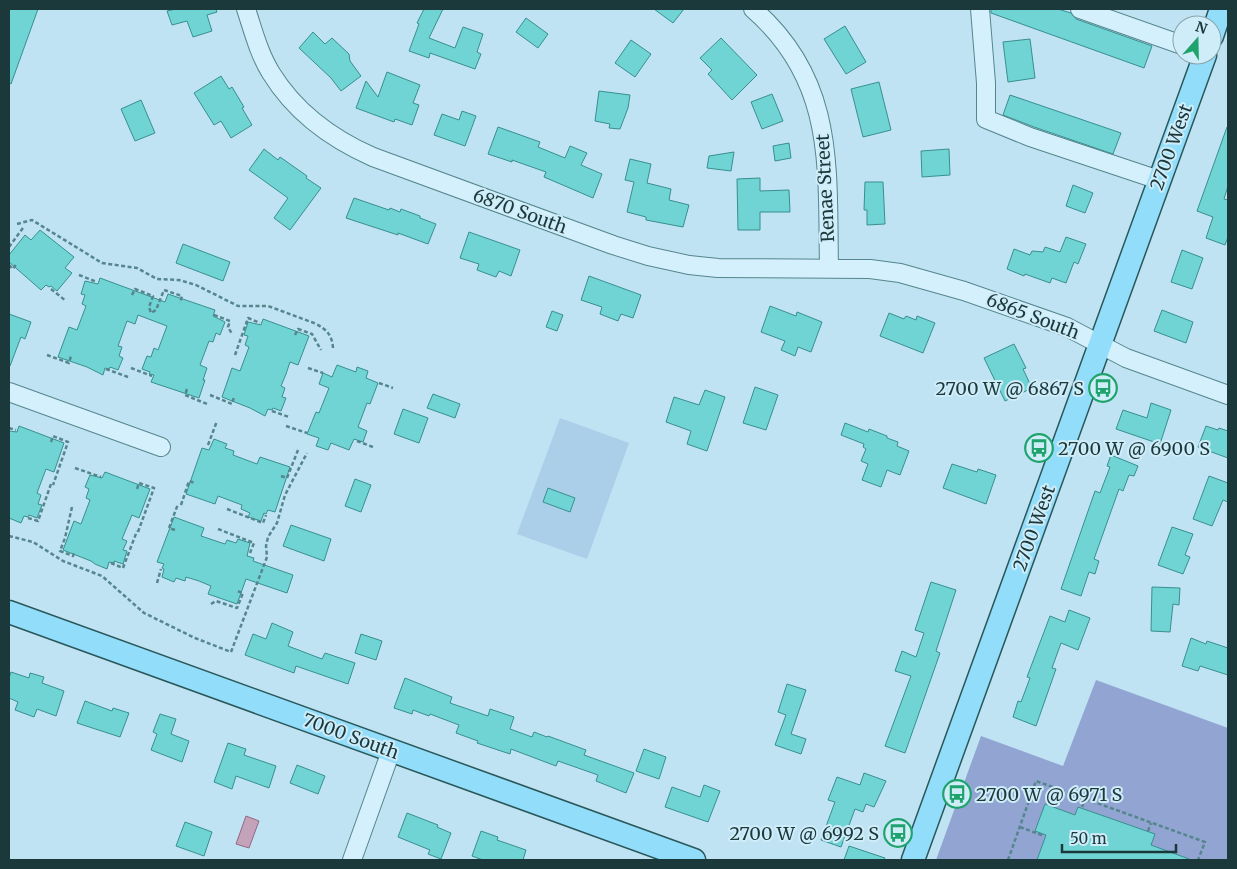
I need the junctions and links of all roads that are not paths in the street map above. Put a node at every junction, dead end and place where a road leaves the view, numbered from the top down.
1 (246, 9) edge
2 (753, 9) edge
3 (980, 9) edge
4 (1080, 9) edge
5 (1172, 41) edge
6 (1201, 65) edge
7 (1159, 180) junction
8 (829, 268) junction
9 (1101, 344) junction
10 (9, 392) edge
11 (1228, 394) edge
12 (161, 447) dead end
13 (9, 612) edge
14 (391, 751) junction
15 (352, 860) edge
16 (694, 860) edge
17 (914, 860) edge

1 - 8 street, 6870 South
2 - 8 street, Renae Street
3 - 7 street
4 - 5 street
6 - 7 main road, 2700 West
7 - 9 main road, 2700 West
8 - 9 street, 6865 South
9 - 11 street, 6865 South
9 - 17 main road, 2700 West
10 - 12 street
13 - 14 main road, 7000 South
14 - 15 street
14 - 16 main road, 7000 South

